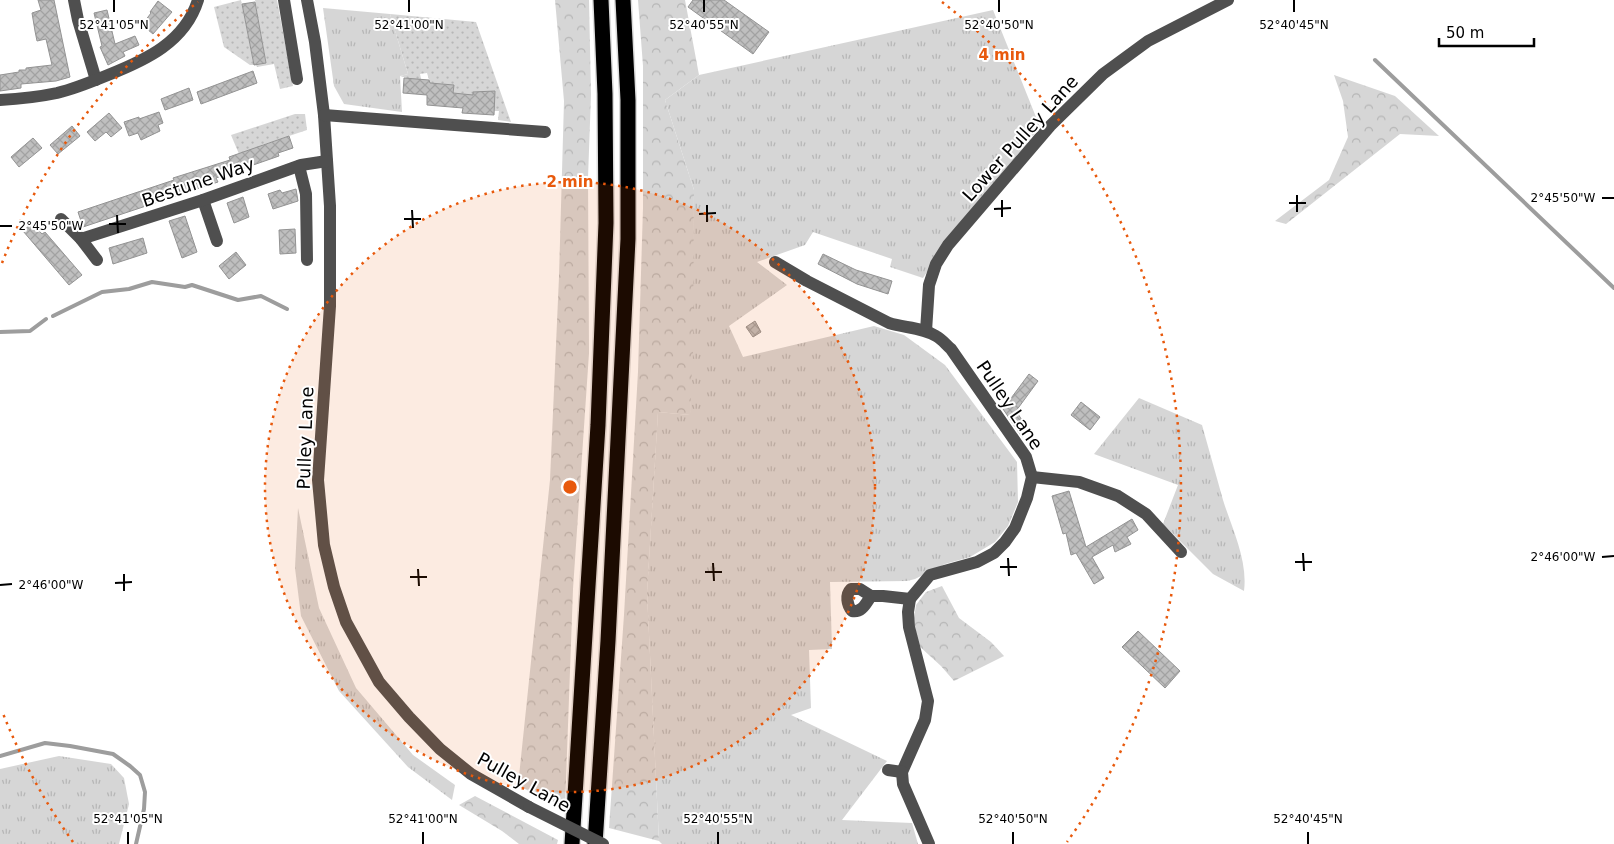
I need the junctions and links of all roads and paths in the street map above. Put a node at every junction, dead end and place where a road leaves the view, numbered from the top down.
1 (74, 0) edge
2 (198, 0) edge
3 (284, 0) edge
4 (307, 0) edge
5 (601, 0) edge
6 (623, 0) edge
7 (1228, 0) edge
8 (297, 79) dead end
9 (96, 80) junction
10 (0, 100) edge
11 (324, 115) junction
12 (545, 132) dead end
13 (327, 161) junction
14 (298, 166) junction
15 (203, 200) junction
16 (61, 219) dead end
17 (81, 239) junction
18 (217, 242) dead end
19 (97, 260) dead end
20 (307, 260) dead end
21 (775, 262) dead end
22 (926, 330) junction
23 (1032, 478) junction
24 (1181, 552) dead end
25 (871, 596) dead end
26 (910, 599) junction
27 (888, 770) dead end
28 (902, 772) junction
29 (572, 844) edge
30 (595, 844) edge
31 (603, 844) edge
32 (929, 844) edge

1 - 9 street
2 - 9 street
3 - 8 street
4 - 11 street, Pulley Lane
5 - 29 highway
6 - 30 highway
7 - 22 street, Lower Pulley Lane
9 - 10 street
11 - 12 street
11 - 13 street, Pulley Lane
13 - 14 street, Bestune Way
13 - 31 street, Pulley Lane, bridge
14 - 15 street, Bestune Way
14 - 20 street
15 - 17 street, Bestune Way
15 - 18 street
16 - 17 street
17 - 19 street
21 - 22 street, Pulley Lane
22 - 23 street, Pulley Lane
23 - 24 street
23 - 26 street, Pulley Lane
25 - 26 street
26 - 28 street
27 - 28 street
28 - 32 street

